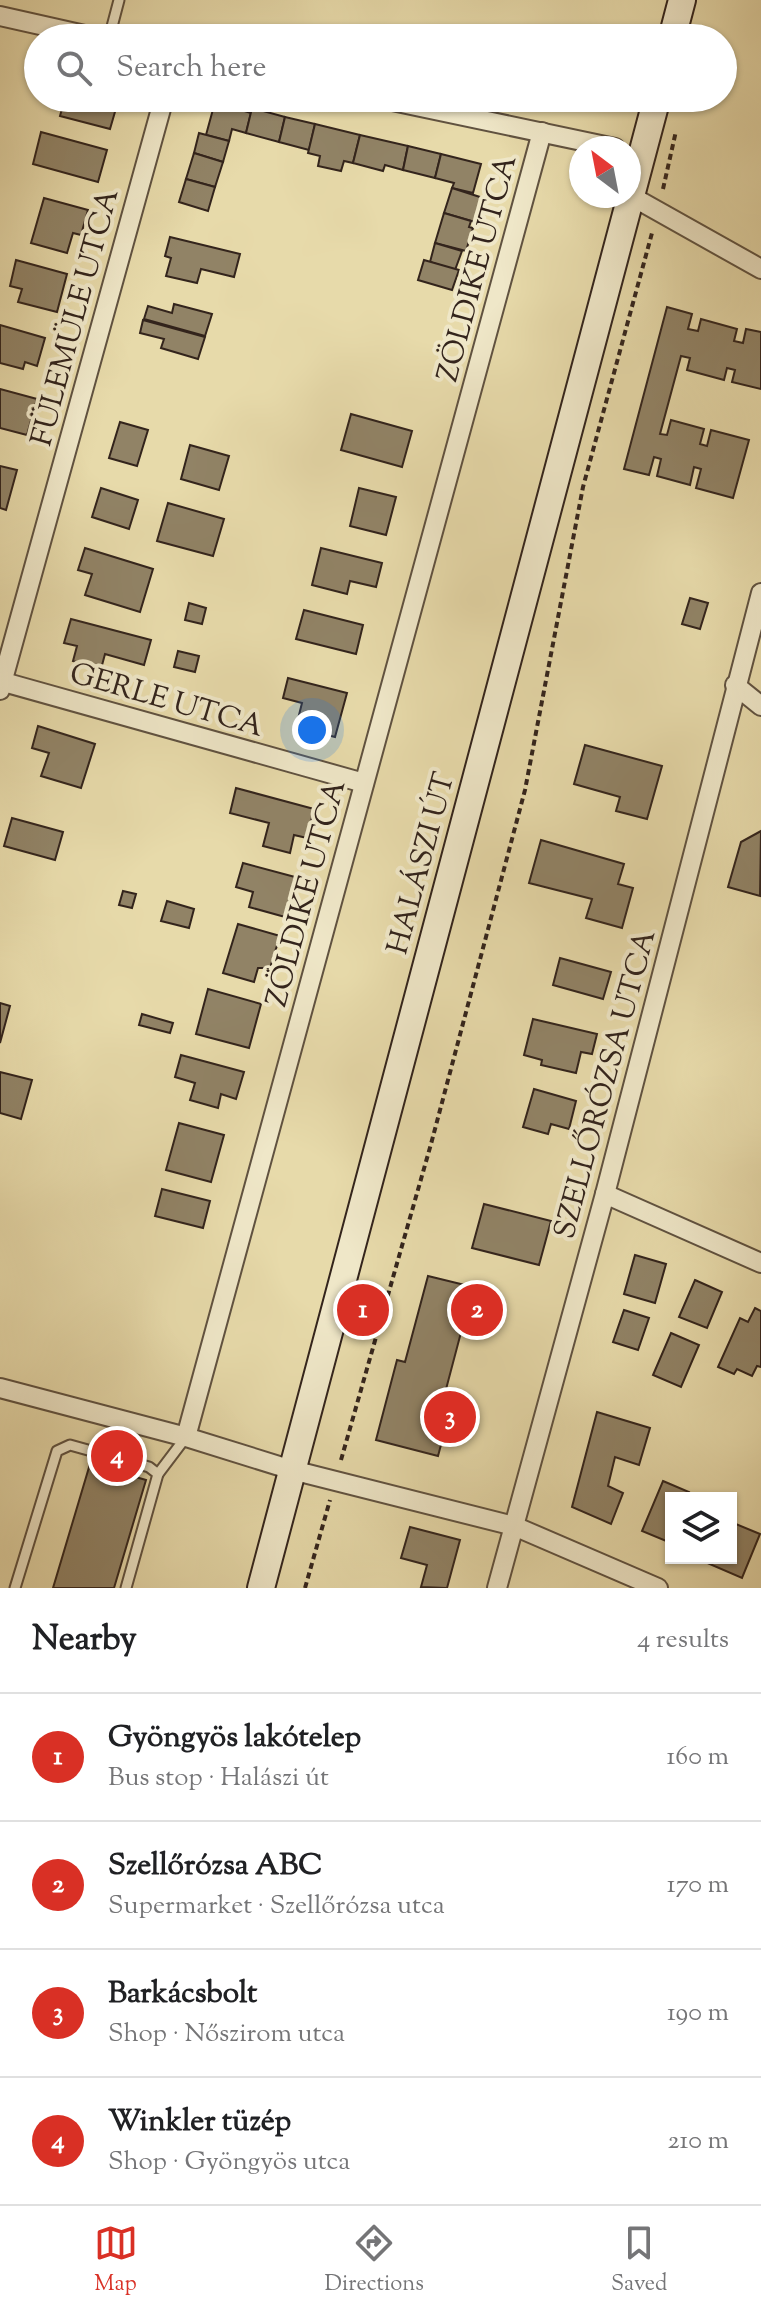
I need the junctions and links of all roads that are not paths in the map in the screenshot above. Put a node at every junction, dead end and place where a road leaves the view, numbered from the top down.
1 (119, 0) edge
2 (682, 0) edge
3 (0, 16) edge
4 (36, 24) edge
5 (113, 24) edge
6 (676, 24) edge
7 (160, 112) edge
8 (446, 112) edge
9 (651, 112) edge
10 (542, 132) junction
11 (641, 137) edge
12 (569, 138) edge
13 (641, 202) edge
14 (628, 208) edge
15 (761, 269) edge
16 (761, 593) edge
17 (1, 684) edge
18 (735, 685) junction
19 (761, 706) edge
20 (364, 783) junction
21 (605, 1194) junction
22 (761, 1263) edge
23 (0, 1388) edge
24 (186, 1437) junction
25 (292, 1470) junction
26 (158, 1474) junction
27 (514, 1526) junction
28 (15, 1588) edge
29 (126, 1588) edge
30 (261, 1588) edge
31 (497, 1588) edge
32 (658, 1588) edge

1 - 5 lane
2 - 6 main road
3 - 4 street
7 - 17 street, FÜLEMÜLE UTCA
8 - 10 street
9 - 11 main road, HALÁSZI ÚT
10 - 12 street
10 - 20 street, ZÖLDIKE UTCA
13 - 15 street
14 - 25 main road, HALÁSZI ÚT
16 - 18 street, SZELLŐRÓZSA UTCA
17 - 20 street, GERLE UTCA
18 - 19 street
18 - 21 street, SZELLŐRÓZSA UTCA
20 - 24 street, ZÖLDIKE UTCA
21 - 22 street
21 - 27 street, SZELLŐRÓZSA UTCA
23 - 24 street
24 - 25 street
24 - 26 lane
25 - 27 street
25 - 30 main road, HALÁSZI ÚT
26 - 28 lane
26 - 29 lane
27 - 31 street, SZELLŐRÓZSA UTCA
27 - 32 street

